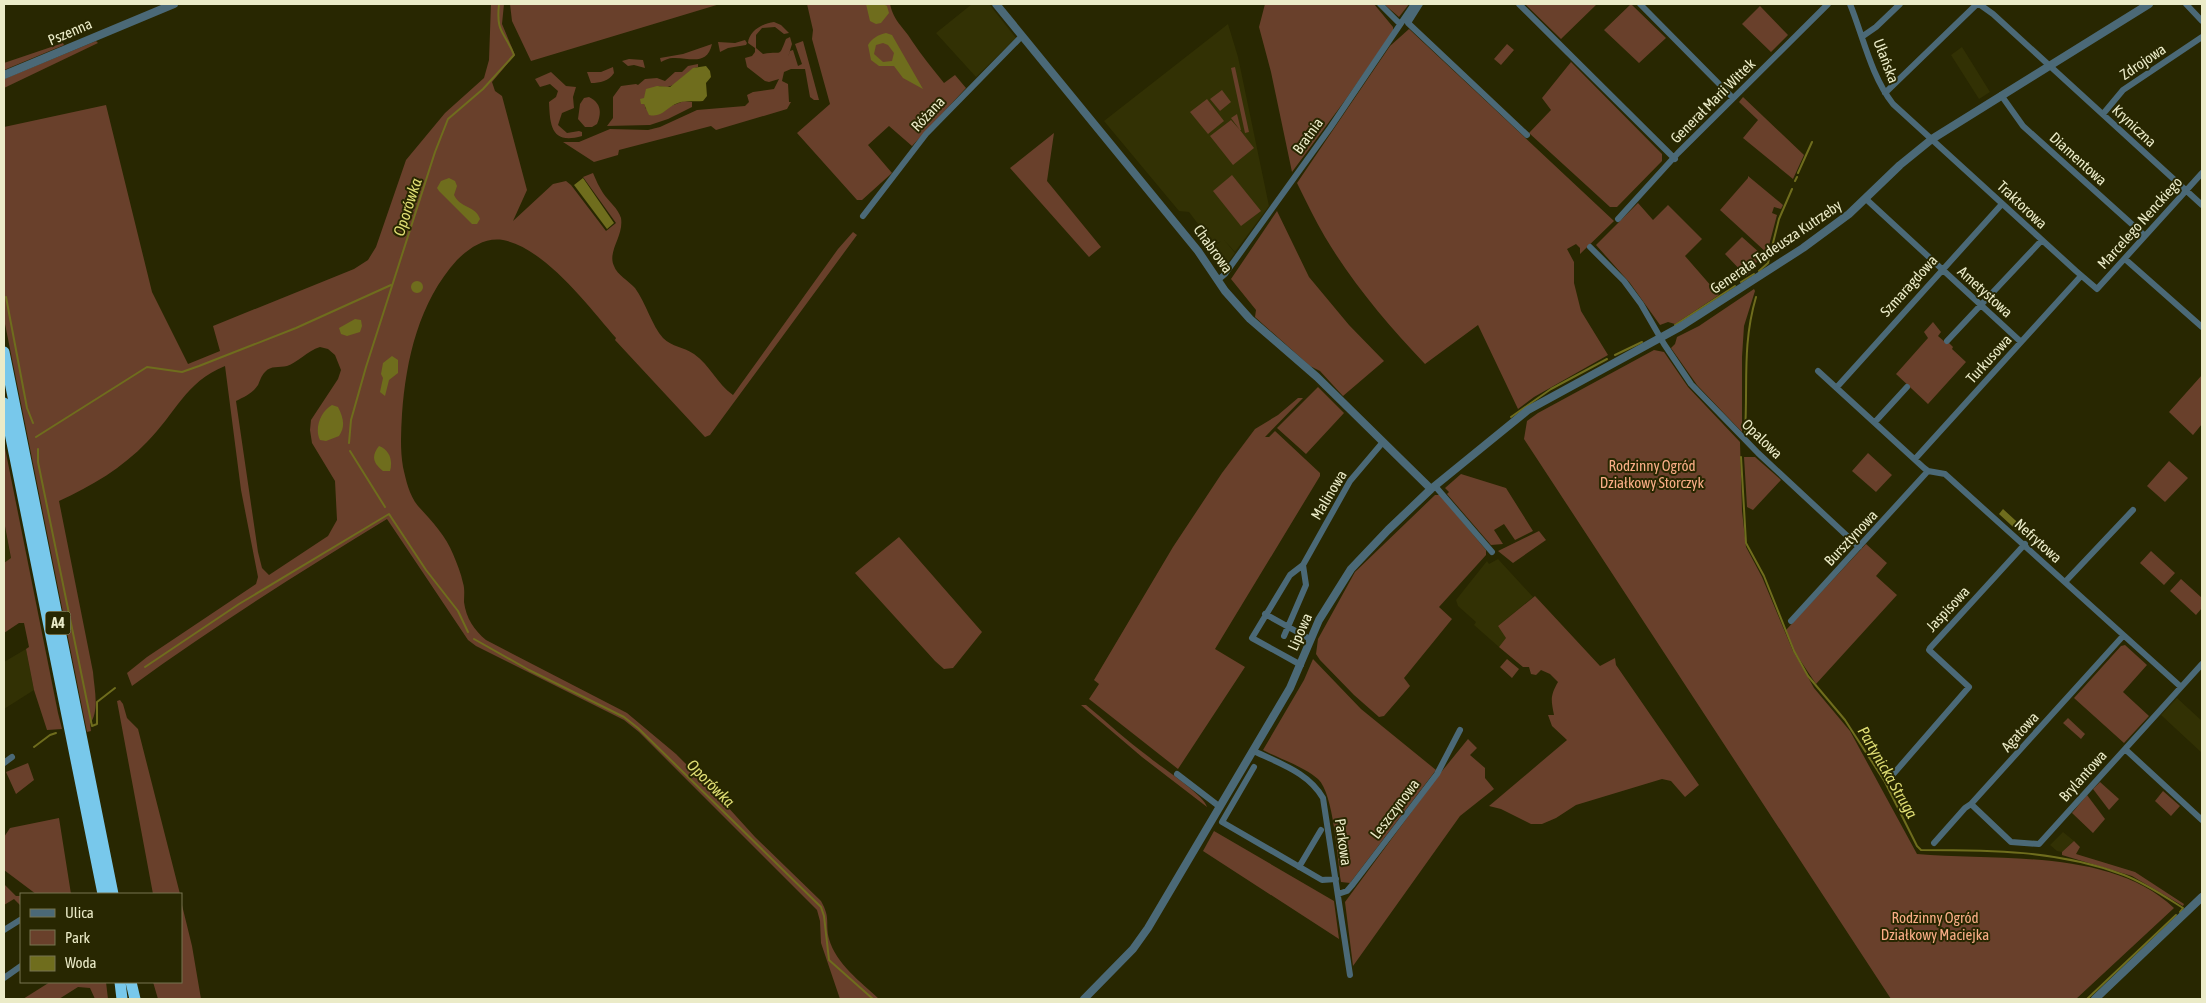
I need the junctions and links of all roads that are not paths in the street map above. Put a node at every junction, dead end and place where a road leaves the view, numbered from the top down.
1 (174, 4) edge
2 (996, 4) edge
3 (1380, 4) edge
4 (1414, 4) edge
5 (1420, 4) edge
6 (1519, 4) edge
7 (1640, 4) edge
8 (1828, 4) edge
9 (1850, 4) edge
10 (1900, 4) edge
11 (1978, 4) edge
12 (2149, 4) edge
13 (2186, 4) edge
14 (2202, 21) edge
15 (1400, 24) junction
16 (1022, 36) junction
17 (1863, 36) junction
18 (2202, 37) edge
19 (2049, 66) junction
20 (4, 75) edge
21 (1885, 93) junction
22 (2002, 95) junction
23 (1733, 98) junction
24 (2103, 114) junction
25 (1527, 135) dead end
26 (1932, 139) junction
27 (1675, 159) junction
28 (2202, 173) edge
29 (2186, 190) junction
30 (1866, 199) junction
31 (2002, 204) junction
32 (2202, 205) edge
33 (863, 216) dead end
34 (1618, 219) dead end
35 (2145, 236) junction
36 (2042, 240) junction
37 (1590, 247) dead end
38 (2125, 259) junction
39 (1942, 270) junction
40 (2081, 276) junction
41 (1218, 280) junction
42 (2097, 289) joint
43 (1981, 306) junction
44 (2202, 326) edge
45 (1660, 338) junction
46 (1947, 340) dead end
47 (2021, 342) junction
48 (4, 352) edge
49 (1818, 371) dead end
50 (1837, 387) junction
51 (1907, 387) dead end
52 (4, 403) edge
53 (1875, 422) junction
54 (1383, 442) junction
55 (1915, 459) junction
56 (1928, 471) junction
57 (1434, 486) junction
58 (2133, 510) dead end
59 (2025, 544) junction
60 (1860, 547) junction
61 (1492, 552) dead end
62 (1303, 565) junction
63 (2065, 582) junction
64 (1265, 614) junction
65 (1791, 621) dead end
66 (1288, 627) junction
67 (1284, 636) dead end
68 (2124, 636) junction
69 (1310, 639) junction
70 (2202, 664) edge
71 (1301, 665) junction
72 (2181, 687) junction
73 (1460, 730) dead end
74 (2125, 749) junction
75 (1254, 751) junction
76 (12, 757) dead end
77 (4, 763) edge
78 (1254, 768) dead end
79 (1177, 774) dead end
80 (1889, 779) dead end
81 (1971, 804) junction
82 (1219, 810) junction
83 (2202, 820) edge
84 (1321, 830) dead end
85 (1934, 843) dead end
86 (1300, 867) junction
87 (1336, 879) junction
88 (103, 893) edge
89 (113, 893) edge
90 (1338, 894) junction
91 (2202, 897) edge
92 (20, 920) dead end
93 (4, 930) edge
94 (20, 967) edge
95 (1350, 975) dead end
96 (4, 978) edge
97 (120, 983) edge
98 (131, 983) edge
99 (122, 999) edge
100 (135, 999) edge
101 (1084, 999) edge
102 (2095, 999) edge

1 - 20 street, Pszenna
2 - 16 street, Chabrowa
3 - 15 street
4 - 15 street, Bratnia
5 - 25 street
6 - 27 street
7 - 23 street
8 - 23 street, Generał Marii Wittek
9 - 17 street, Ułańska
10 - 17 street
11 - 19 street, Kryniczna
11 - 21 street
12 - 19 street, Generała Tadeusza Kutrzeby
13 - 14 street
15 - 41 street, Bratnia
16 - 33 street, Różana
16 - 41 street, Chabrowa
17 - 21 street, Ułańska
18 - 24 street, Zdrojowa
19 - 22 street, Generała Tadeusza Kutrzeby
19 - 24 street, Kryniczna
21 - 26 street, Ułańska
22 - 26 street, Generała Tadeusza Kutrzeby
22 - 35 street, Diamentowa
23 - 27 street, Generał Marii Wittek
24 - 29 street, Kryniczna
26 - 30 street, Generała Tadeusza Kutrzeby
26 - 31 street, Traktorowa
27 - 34 street, Generał Marii Wittek
28 - 29 street, Marcelego Nenckiego
29 - 32 street, Kryniczna
29 - 35 street, Marcelego Nenckiego
30 - 39 street, Ametystowa
30 - 45 street, Generała Tadeusza Kutrzeby
31 - 36 street, Traktorowa
31 - 39 street, Szmaragdowa
35 - 38 street, Marcelego Nenckiego
36 - 40 street, Traktorowa
36 - 43 street
37 - 45 street, Opalowa
38 - 42 street, Marcelego Nenckiego
38 - 44 street
39 - 43 street, Ametystowa
39 - 50 street, Szmaragdowa
40 - 42 street, Traktorowa
40 - 47 street, Turkusowa
41 - 54 street, Chabrowa
43 - 46 street
43 - 47 street, Ametystowa
45 - 57 street, Generała Tadeusza Kutrzeby
45 - 60 street, Opalowa
47 - 55 street, Turkusowa
48 - 89 highway, A4
49 - 50 street, Nefrytowa
50 - 53 street, Nefrytowa
51 - 53 street
52 - 88 highway, A4
53 - 55 street, Nefrytowa
54 - 57 street, Chabrowa
54 - 62 street, Malinowa
55 - 56 street, Nefrytowa
56 - 59 street, Nefrytowa
56 - 60 street, Bursztynowa
57 - 61 street
57 - 69 street, Lipowa
58 - 63 street
59 - 63 street, Nefrytowa
59 - 80 street, Jaspisowa
60 - 65 street, Bursztynowa
62 - 64 street, Malinowa
62 - 66 street
63 - 68 street, Nefrytowa
64 - 66 street
64 - 71 street, Malinowa
66 - 67 street
66 - 69 street
68 - 72 street, Nefrytowa
68 - 81 street, Agatowa
69 - 71 street, Lipowa
70 - 72 street, Brylantowa
71 - 75 street, Lipowa
72 - 74 street, Brylantowa
73 - 90 street, Leszczynowa
74 - 81 street, Brylantowa
74 - 83 street
75 - 82 street, Lipowa
75 - 87 street, Parkowa
76 - 77 street
78 - 86 street
79 - 82 street
81 - 85 street, Agatowa
82 - 101 street, Lipowa
84 - 86 street
86 - 87 street
87 - 90 street, Parkowa
90 - 95 street, Parkowa
91 - 102 street
92 - 93 street
94 - 96 street
97 - 99 highway
98 - 100 highway

